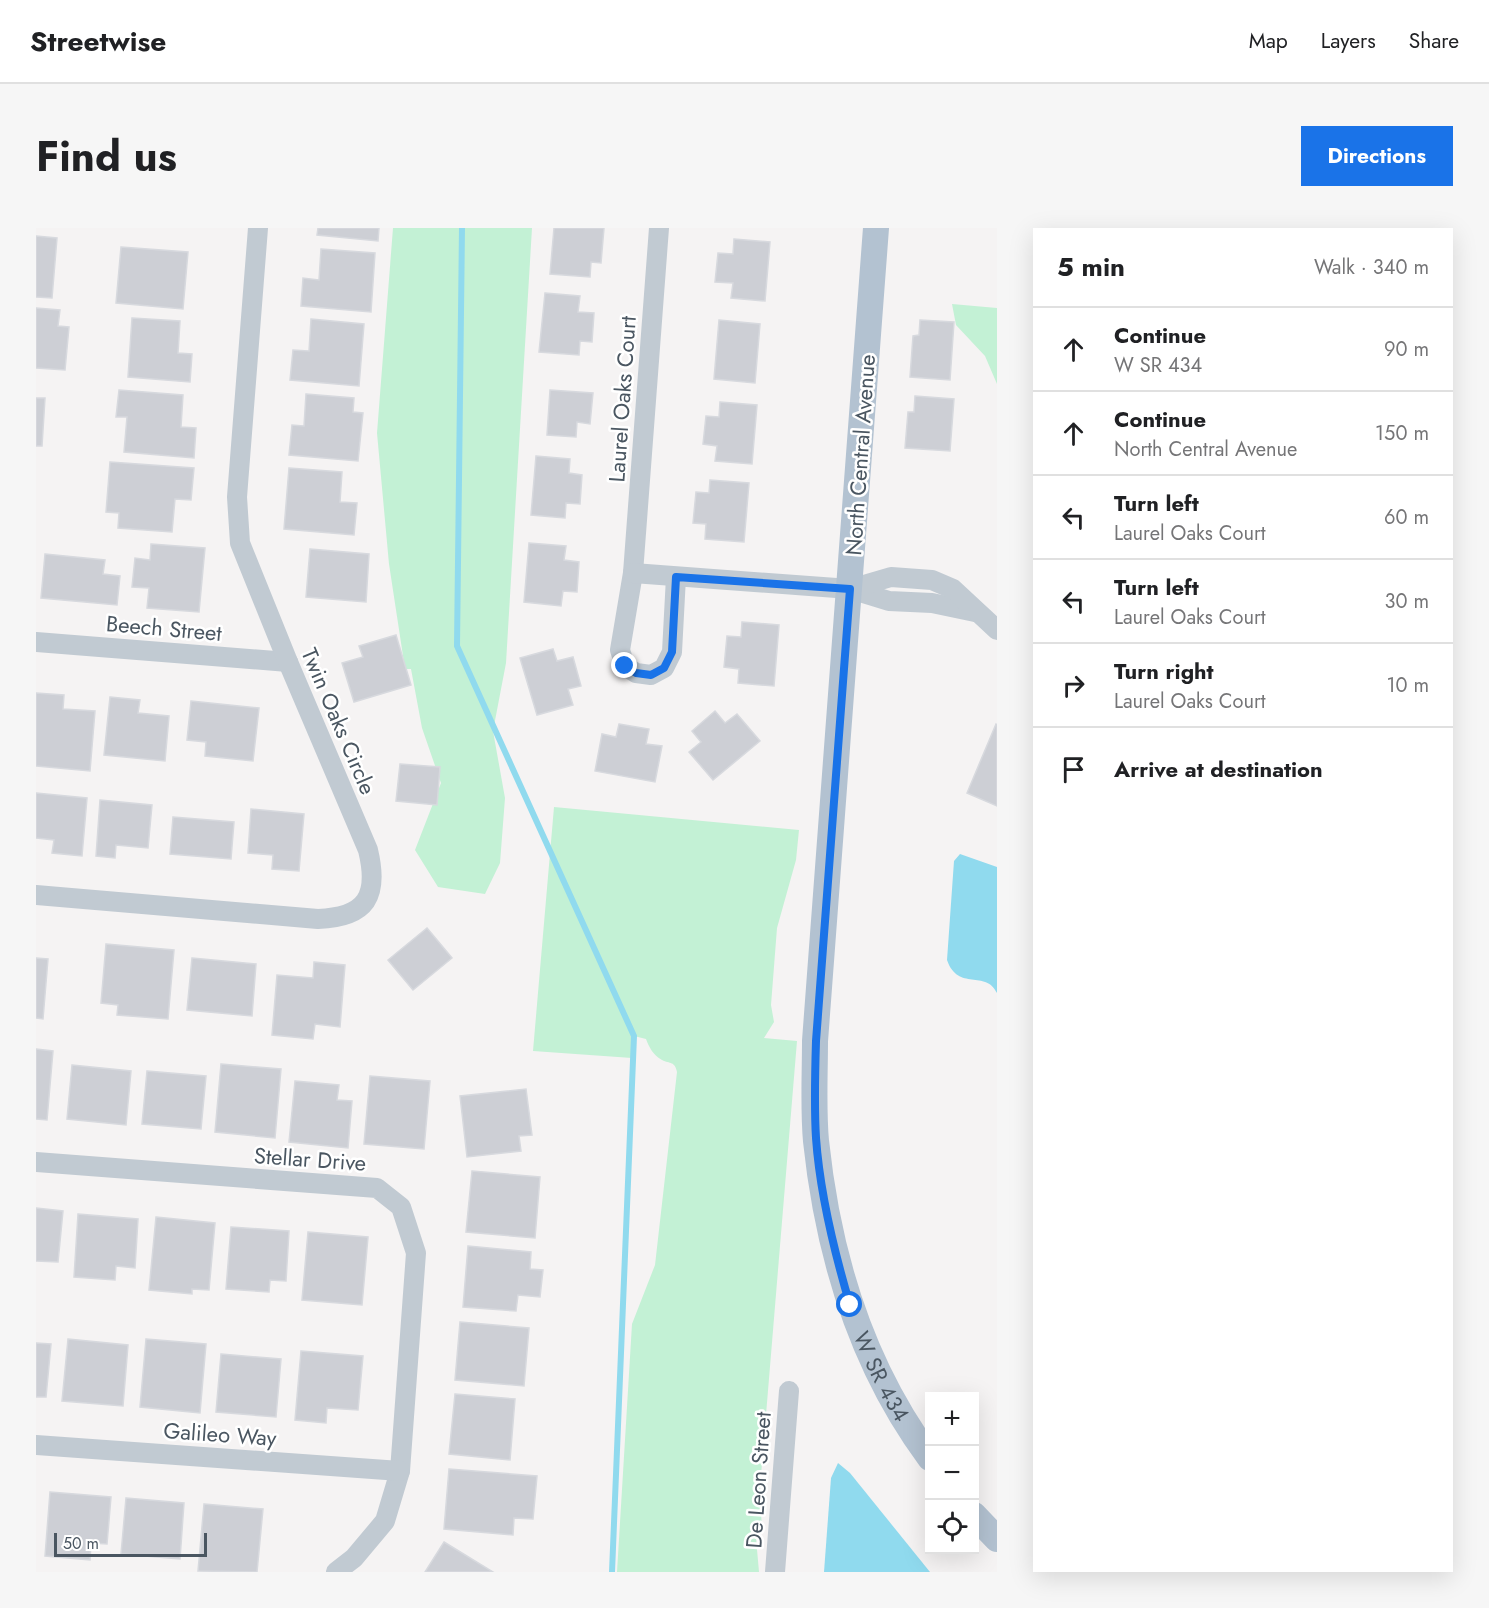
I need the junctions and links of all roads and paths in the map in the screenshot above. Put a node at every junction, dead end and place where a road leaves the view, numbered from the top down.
1 (258, 228) edge
2 (659, 228) edge
3 (876, 228) edge
4 (633, 573) junction
5 (676, 577) junction
6 (850, 589) junction
7 (997, 630) edge
8 (36, 642) edge
9 (288, 662) junction
10 (36, 895) edge
11 (816, 1041) joint
12 (36, 1162) edge
13 (789, 1391) dead end
14 (36, 1445) edge
15 (925, 1450) edge
16 (400, 1471) junction
17 (979, 1519) edge
18 (997, 1539) edge
19 (336, 1572) edge
20 (775, 1572) edge

1 - 9 street, Twin Oaks Circle
2 - 4 street, Laurel Oaks Court
3 - 6 main road, North Central Avenue
4 - 5 street
4 - 5 street, Laurel Oaks Court
5 - 6 street
6 - 7 street
6 - 11 main road, North Central Avenue
8 - 9 street, Beech Street
9 - 10 street, Twin Oaks Circle
11 - 15 main road, W SR 434
12 - 16 street, Stellar Drive
13 - 20 street, De Leon Street
14 - 16 street, Galileo Way
16 - 19 street, Stellar Drive
17 - 18 main road

